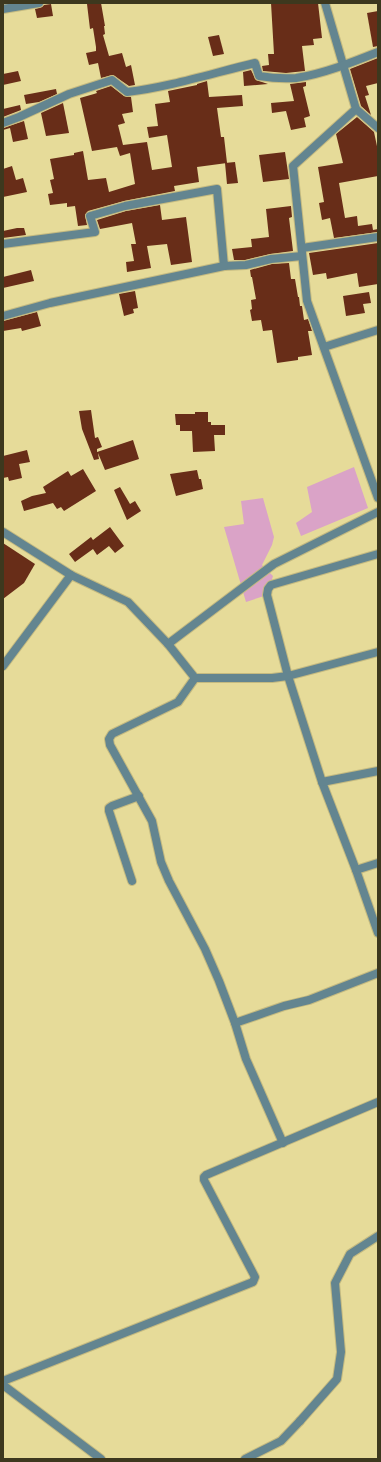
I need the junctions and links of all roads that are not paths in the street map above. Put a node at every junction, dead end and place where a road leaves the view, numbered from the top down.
1 (39, 3) edge
2 (325, 3) edge
3 (3, 9) edge
4 (378, 52) edge
5 (343, 66) junction
6 (356, 109) junction
7 (3, 123) edge
8 (378, 128) edge
9 (378, 237) edge
10 (3, 244) edge
11 (302, 252) junction
12 (224, 266) junction
13 (3, 316) edge
14 (378, 330) edge
15 (324, 347) junction
16 (378, 498) edge
17 (378, 512) edge
18 (3, 532) edge
19 (378, 554) edge
20 (71, 575) junction
21 (168, 644) junction
22 (378, 652) edge
23 (3, 666) edge
24 (288, 676) junction
25 (195, 678) junction
26 (378, 771) edge
27 (322, 782) junction
28 (139, 796) junction
29 (378, 863) edge
30 (356, 870) junction
31 (132, 881) dead end
32 (378, 933) edge
33 (378, 973) edge
34 (235, 1023) junction
35 (378, 1102) edge
36 (283, 1143) junction
37 (378, 1236) edge
38 (3, 1381) edge
39 (3, 1385) edge
40 (101, 1459) edge
41 (245, 1459) edge

1 - 3 street
2 - 5 street
4 - 5 street
5 - 6 street
5 - 7 street
6 - 8 street
6 - 11 street
9 - 11 street
10 - 12 street
11 - 12 street
11 - 15 street
12 - 13 street
14 - 15 street
15 - 16 street
17 - 21 street
18 - 20 street
19 - 24 street
20 - 21 street
20 - 23 street
21 - 25 street
22 - 24 street
24 - 25 street
24 - 27 street
25 - 28 street
26 - 27 street
27 - 30 street
28 - 31 street
28 - 34 street
29 - 30 street
30 - 32 street
33 - 34 street
34 - 36 street
35 - 36 street
36 - 38 street
37 - 41 street
39 - 40 street

